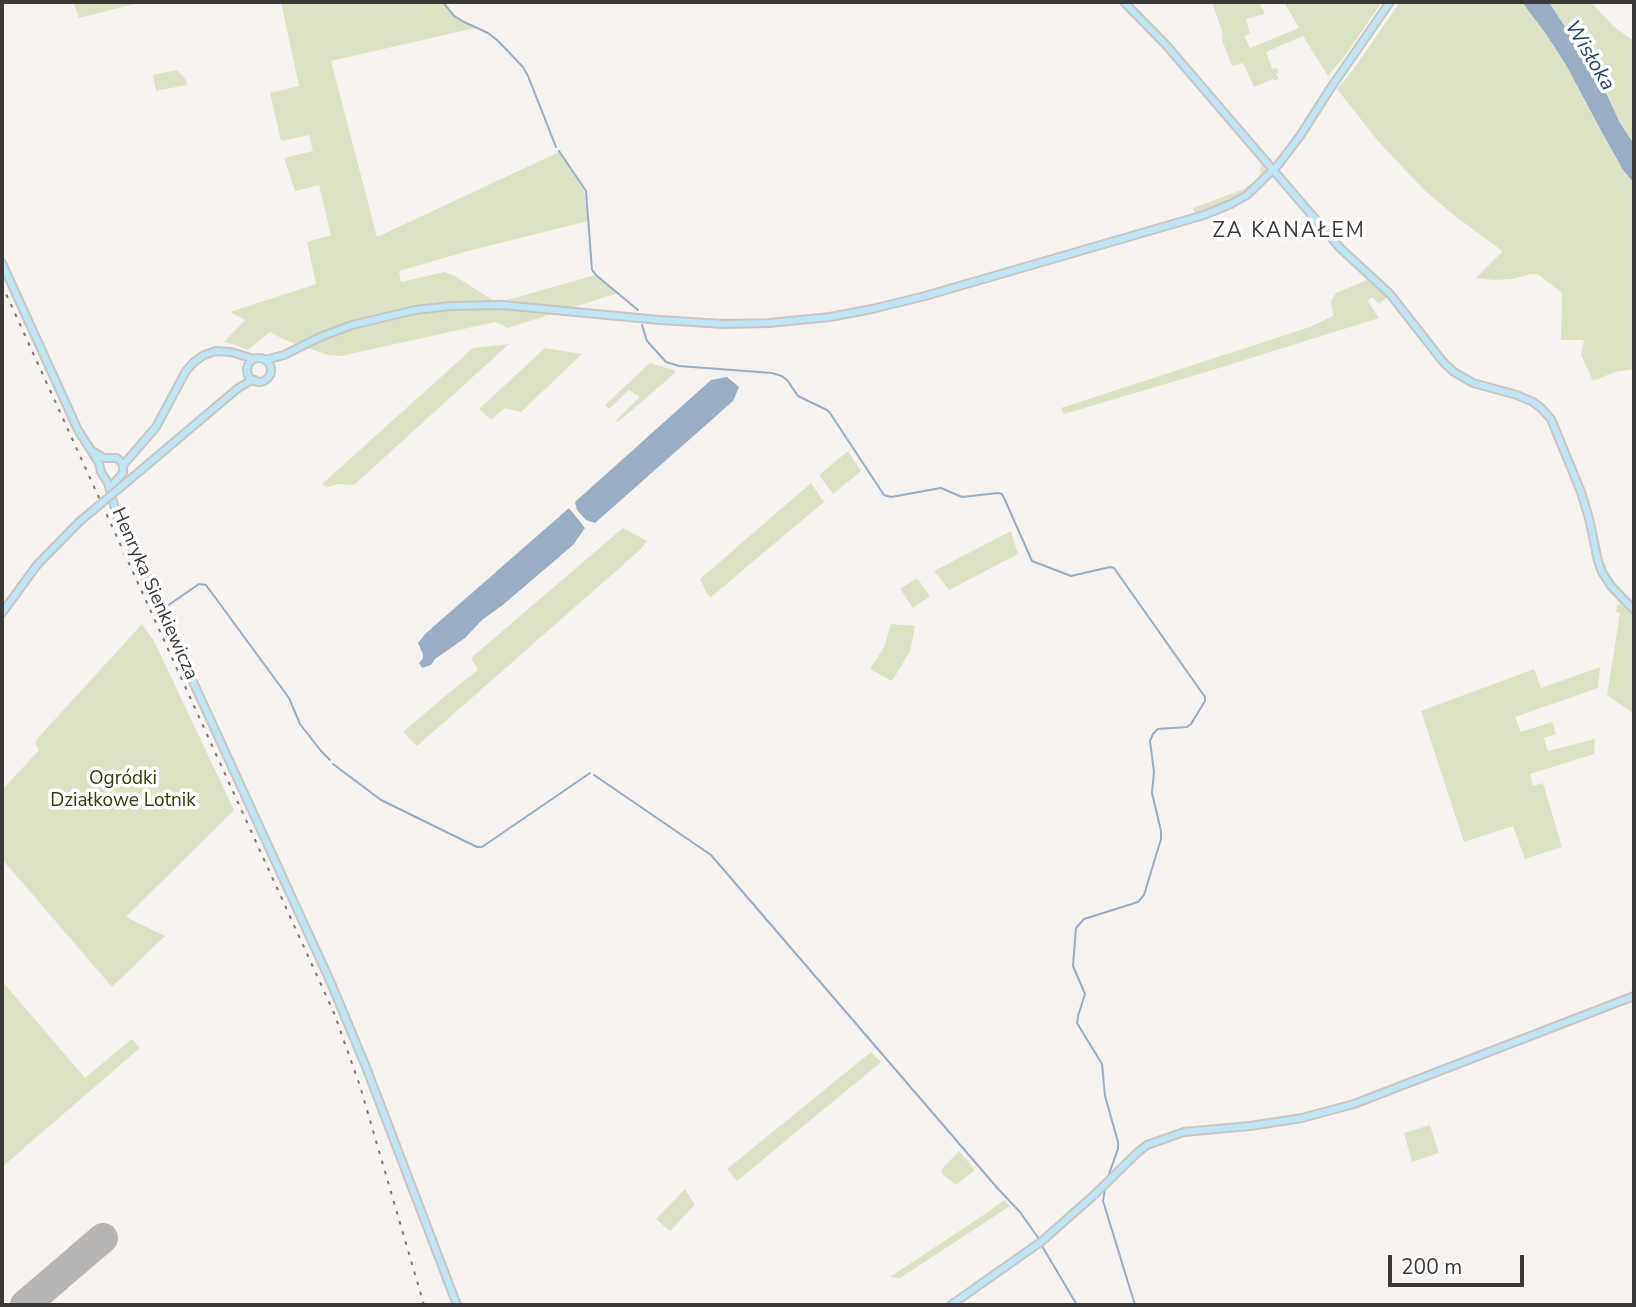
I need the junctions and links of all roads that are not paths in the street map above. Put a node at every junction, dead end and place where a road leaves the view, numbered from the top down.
1 (1124, 2) edge
2 (1390, 2) edge
3 (1273, 171) junction
4 (2, 263) edge
5 (237, 354) junction
6 (284, 355) junction
7 (254, 359) junction
8 (265, 360) junction
9 (270, 369) junction
10 (248, 370) junction
11 (255, 380) junction
12 (237, 389) junction
13 (138, 448) junction
14 (90, 449) junction
15 (107, 458) junction
16 (117, 458) junction
17 (100, 467) junction
18 (124, 467) junction
19 (106, 479) junction
20 (117, 479) junction
21 (112, 497) junction
22 (1634, 610) edge
23 (2, 613) edge
24 (1634, 996) edge
25 (457, 1305) edge
26 (951, 1305) edge

1 - 3 main road
2 - 3 main road
3 - 6 main road
3 - 22 main road
4 - 14 main road
5 - 7 main road
5 - 10 main road
5 - 13 main road
6 - 8 main road
6 - 9 main road
7 - 8 main road
7 - 10 main road
8 - 9 main road
9 - 11 main road
10 - 11 main road
10 - 12 main road
11 - 12 main road
12 - 23 main road, bridge
13 - 16 main road
13 - 18 main road
14 - 15 main road
14 - 17 main road
15 - 16 main road
15 - 17 main road
16 - 18 main road
17 - 19 main road
18 - 20 main road
19 - 20 main road
19 - 21 main road, Henryka Sienkiewicza
20 - 21 main road, Henryka Sienkiewicza
21 - 25 main road, Henryka Sienkiewicza
24 - 26 main road

